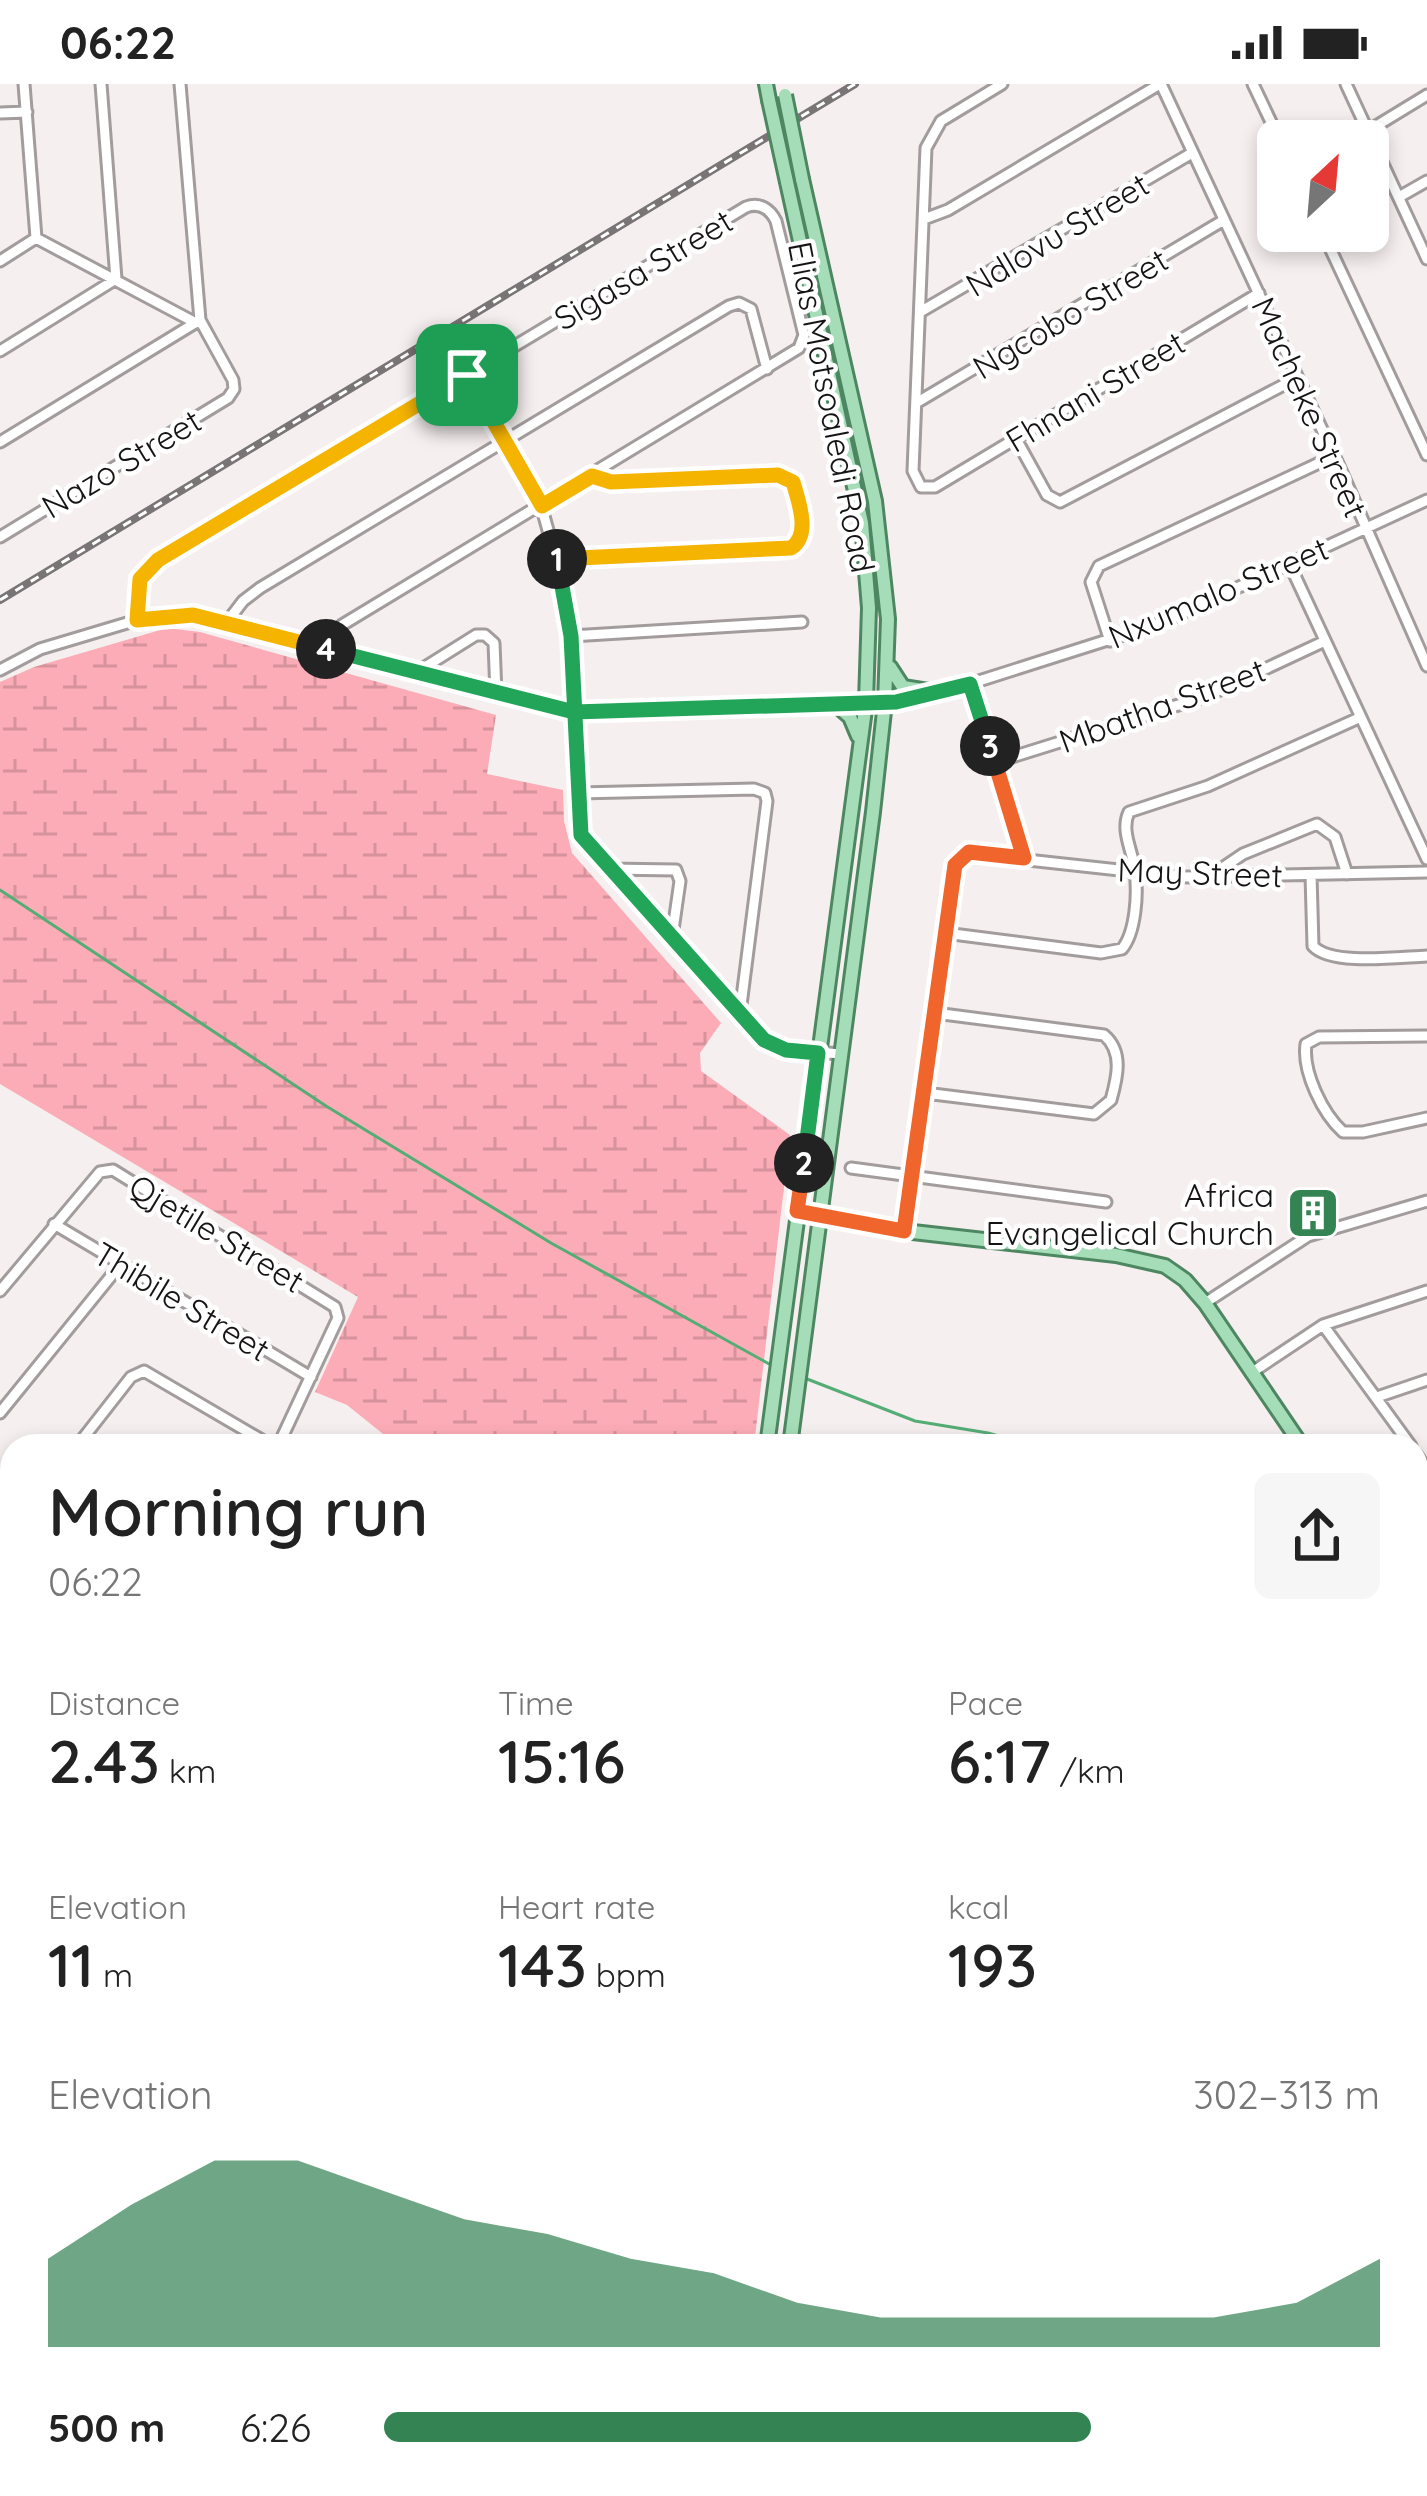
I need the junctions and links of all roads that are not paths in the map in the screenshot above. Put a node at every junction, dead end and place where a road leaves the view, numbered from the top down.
1 (24, 84) edge
2 (100, 84) edge
3 (180, 84) edge
4 (766, 84) edge
5 (1002, 84) edge
6 (1160, 84) edge
7 (1253, 84) edge
8 (1346, 84) edge
9 (783, 89) edge
10 (1427, 95) edge
11 (27, 112) junction
12 (0, 113) edge
13 (1270, 120) edge
14 (1363, 120) edge
15 (1385, 120) edge
16 (1192, 153) junction
17 (1389, 175) edge
18 (1427, 181) edge
19 (1399, 197) junction
20 (924, 219) junction
21 (1224, 220) junction
22 (36, 238) junction
23 (1332, 252) edge
24 (1427, 259) edge
25 (0, 261) edge
26 (116, 280) junction
27 (1259, 293) junction
28 (920, 312) junction
29 (198, 321) junction
30 (0, 351) edge
31 (767, 369) junction
32 (467, 375) junction
33 (1297, 378) junction
34 (916, 403) junction
35 (1016, 439) junction
36 (0, 442) edge
37 (506, 442) junction
38 (1427, 455) edge
39 (1334, 456) junction
40 (592, 476) junction
41 (1427, 500) edge
42 (542, 506) junction
43 (1365, 527) junction
44 (0, 537) edge
45 (556, 559) junction
46 (1289, 562) junction
47 (137, 620) junction
48 (227, 622) junction
49 (802, 622) dead end
50 (571, 636) junction
51 (1110, 641) junction
52 (1325, 641) junction
53 (322, 647) junction
54 (887, 660) junction
55 (1427, 667) edge
56 (0, 670) edge
57 (417, 672) junction
58 (970, 684) junction
59 (940, 693) junction
60 (496, 694) junction
61 (866, 702) junction
62 (885, 702) junction
63 (835, 704) junction
64 (574, 712) junction
65 (1361, 717) junction
66 (860, 743) junction
67 (996, 762) junction
68 (578, 793) junction
69 (1024, 858) junction
70 (1427, 859) edge
71 (608, 869) junction
72 (1427, 872) edge
73 (1136, 874) junction
74 (1347, 874) junction
75 (1311, 875) junction
76 (1208, 877) junction
77 (945, 933) junction
78 (672, 937) junction
79 (1427, 956) edge
80 (935, 1012) junction
81 (740, 1013) junction
82 (1427, 1036) edge
83 (818, 1053) junction
84 (842, 1054) junction
85 (925, 1093) junction
86 (1427, 1118) edge
87 (851, 1168) dead end
88 (914, 1175) junction
89 (1427, 1201) edge
90 (1106, 1202) dead end
91 (797, 1211) junction
92 (822, 1216) junction
93 (55, 1224) junction
94 (904, 1231) junction
95 (120, 1265) junction
96 (0, 1291) edge
97 (1427, 1291) edge
98 (1205, 1303) junction
99 (1323, 1325) junction
100 (1252, 1373) junction
101 (310, 1377) junction
102 (1427, 1380) edge
103 (1377, 1396) junction
104 (0, 1412) edge
105 (86, 1434) edge
106 (254, 1434) edge
107 (281, 1434) edge
108 (768, 1434) edge
109 (792, 1434) edge
110 (1294, 1434) edge
111 (1403, 1434) edge

1 - 11 street
2 - 26 street
3 - 29 street
4 - 61 main road, Elias Motsoaledi Road, bridge
5 - 20 street
6 - 16 street, Macheke Street
6 - 20 street
7 - 13 street
8 - 14 street
9 - 54 main road, Elias Motsoaledi Road, bridge
10 - 15 street
11 - 12 street
11 - 22 street
16 - 21 street, Macheke Street
16 - 28 street, Ndlovu Street
17 - 19 street
18 - 19 street
19 - 24 street
20 - 28 street
21 - 27 street, Macheke Street
21 - 34 street, Ngcobo Street
22 - 25 street
22 - 26 street
23 - 38 street
26 - 29 street
26 - 30 street
27 - 33 street, Macheke Street
27 - 35 street, Fhnani Street
28 - 34 street
29 - 36 street
29 - 44 street, Nazo Street
31 - 32 street, Sigasa Street
31 - 37 street
31 - 40 street
32 - 37 street
32 - 47 street, Sigasa Street
33 - 35 street
33 - 39 street, Macheke Street
34 - 35 street, Fhnani Street
37 - 42 street
37 - 48 street
39 - 43 street, Macheke Street
39 - 51 street
40 - 42 street
40 - 45 street
41 - 43 street, Nxumalo Street
42 - 45 street
42 - 53 street
43 - 46 street, Nxumalo Street
43 - 55 street, Macheke Street
45 - 50 street
46 - 51 street, Nxumalo Street
46 - 52 street
47 - 48 street, Nxumalo Street
47 - 56 street, Nxumalo Street
48 - 53 street, Nxumalo Street
49 - 50 street
50 - 64 street
51 - 58 street, Nxumalo Street
52 - 65 street
52 - 67 street, Mbatha Street
53 - 57 street, Nxumalo Street
54 - 59 main road
54 - 62 main road, Elias Motsoaledi Road
57 - 60 street, Nxumalo Street
57 - 60 street
58 - 59 street, Nxumalo Street
58 - 67 street
59 - 62 street, Nxumalo Street
60 - 64 street, Nxumalo Street
61 - 62 street, Nxumalo Street
61 - 63 street, Nxumalo Street
61 - 66 main road, Elias Motsoaledi Road
62 - 84 main road, Elias Motsoaledi Road
63 - 64 street, Nxumalo Street
63 - 66 main road
64 - 68 street
65 - 70 street
65 - 73 street
66 - 83 main road, Elias Motsoaledi Road
67 - 69 street
68 - 71 street
68 - 81 street
69 - 73 street, May Street
69 - 77 street, May Street
71 - 78 street
71 - 78 street
72 - 74 street, May Street
73 - 76 street, May Street
73 - 77 street
74 - 75 street, May Street
74 - 76 street
75 - 76 street, May Street
75 - 79 street
77 - 80 street
78 - 81 street
80 - 85 street
80 - 85 street
81 - 83 street
82 - 86 street
83 - 84 street
83 - 91 main road, Elias Motsoaledi Road
84 - 92 main road, Elias Motsoaledi Road
85 - 88 street
87 - 88 street
88 - 90 street
88 - 94 street
89 - 98 street
91 - 92 main road
91 - 108 main road, Elias Motsoaledi Road
92 - 94 main road
92 - 109 main road, Elias Motsoaledi Road
93 - 95 street, Thibile Street
93 - 96 street
93 - 101 street, Qjetile Street
94 - 98 main road
95 - 101 street, Thibile Street
95 - 104 street
97 - 99 street
98 - 100 main road
99 - 100 street
99 - 103 street
100 - 110 main road
101 - 107 street
102 - 103 street
103 - 111 street
105 - 106 street

